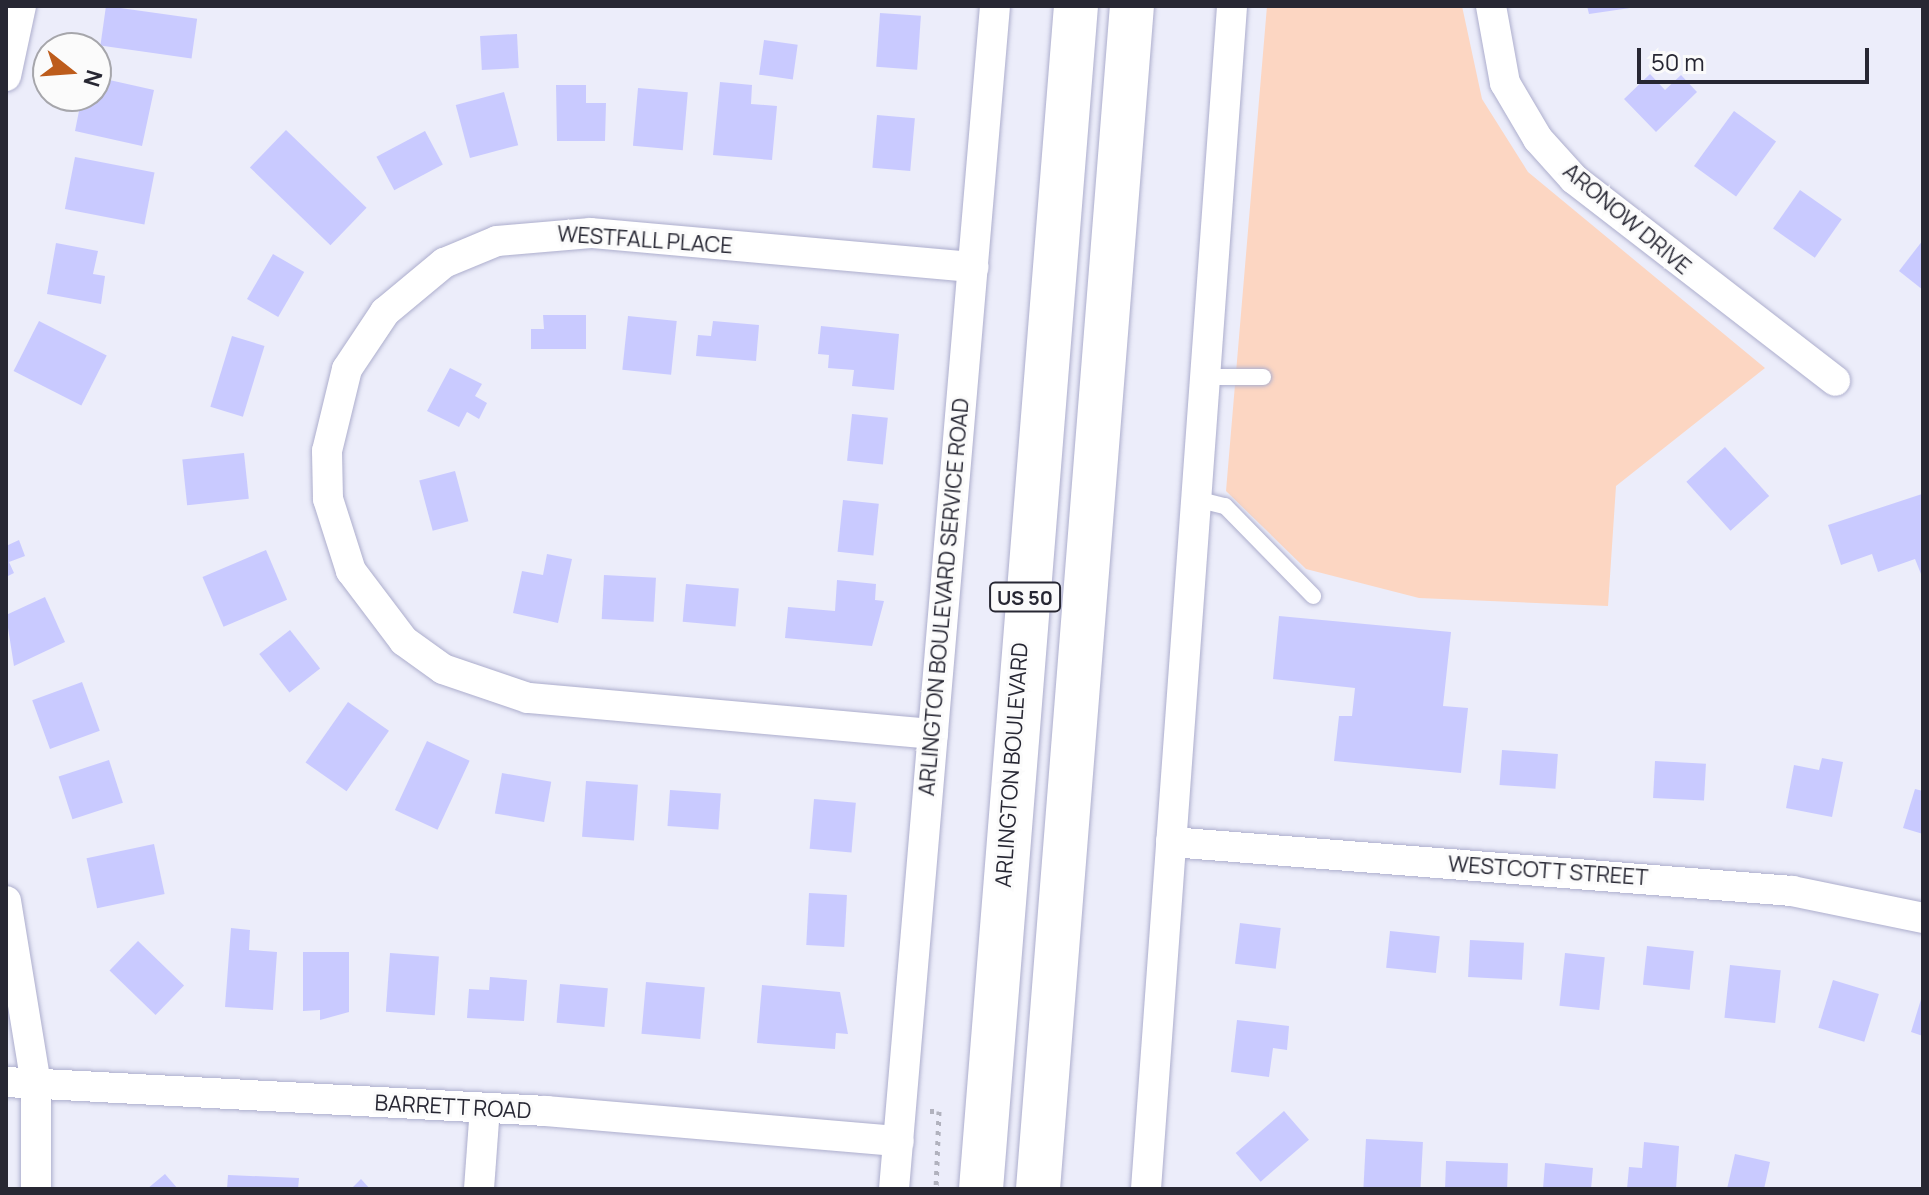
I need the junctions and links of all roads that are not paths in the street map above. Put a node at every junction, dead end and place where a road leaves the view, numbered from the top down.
1 (21, 6) edge
2 (995, 6) edge
3 (1076, 6) edge
4 (1132, 6) edge
5 (1232, 6) edge
6 (1491, 6) edge
7 (6, 76) edge
8 (973, 267) junction
9 (1202, 377) junction
10 (1263, 377) dead end
11 (1835, 381) dead end
12 (1192, 498) junction
13 (1313, 596) dead end
14 (933, 734) junction
15 (1171, 842) junction
16 (6, 901) edge
17 (1923, 918) edge
18 (21, 1083) edge
19 (485, 1108) junction
20 (899, 1141) junction
21 (36, 1189) edge
22 (479, 1189) edge
23 (894, 1189) edge
24 (981, 1189) edge
25 (1038, 1189) edge
26 (1146, 1189) edge

1 - 7 street
2 - 8 street, ARLINGTON BOULEVARD SERVICE ROAD
3 - 24 highway, ARLINGTON BOULEVARD / US 50
4 - 25 highway, US 50
5 - 9 street
6 - 11 street, ARONOW DRIVE
8 - 14 street, ARLINGTON BOULEVARD SERVICE ROAD
8 - 14 street, WESTFALL PLACE
9 - 10 lane
9 - 12 street
12 - 13 lane
12 - 15 street
14 - 20 street, ARLINGTON BOULEVARD SERVICE ROAD
15 - 17 street, WESTCOTT STREET
15 - 26 street
16 - 18 street
18 - 19 street, BARRETT ROAD
18 - 21 street
19 - 20 street, BARRETT ROAD
19 - 22 street
20 - 23 street, ARLINGTON BOULEVARD SERVICE ROAD

